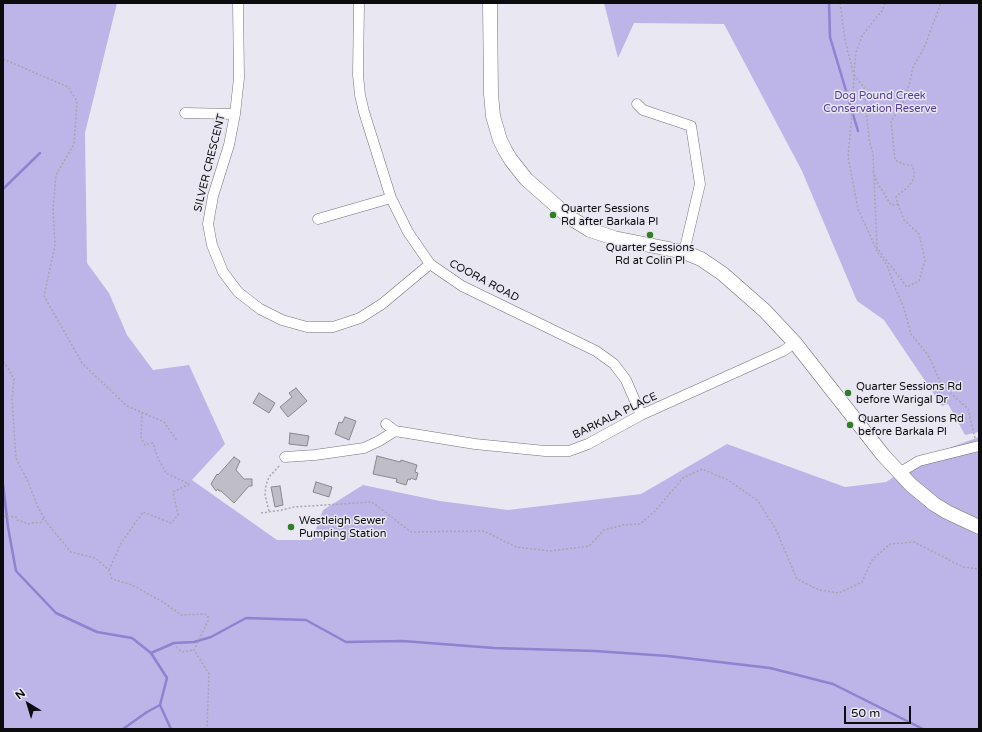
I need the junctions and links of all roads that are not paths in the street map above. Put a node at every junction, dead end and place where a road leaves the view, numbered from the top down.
1 (238, 3) edge
2 (359, 3) edge
3 (490, 3) edge
4 (637, 104) dead end
5 (185, 113) dead end
6 (235, 114) junction
7 (391, 198) junction
8 (318, 219) dead end
9 (684, 252) junction
10 (430, 264) junction
11 (795, 343) junction
12 (641, 416) junction
13 (386, 424) dead end
14 (395, 431) junction
15 (978, 446) edge
16 (285, 456) road end
17 (899, 473) junction
18 (979, 527) edge

1 - 6 street, SILVER CRESCENT
2 - 7 street, COORA ROAD
3 - 9 main road
4 - 9 street
5 - 6 street
6 - 10 street, SILVER CRESCENT
7 - 8 street
7 - 10 street, COORA ROAD
9 - 11 main road
10 - 12 street, COORA ROAD
11 - 12 street, BARKALA PLACE
11 - 17 main road
12 - 14 street, BARKALA PLACE
13 - 14 street, BARKALA PLACE
14 - 16 street
15 - 17 street
17 - 18 main road

